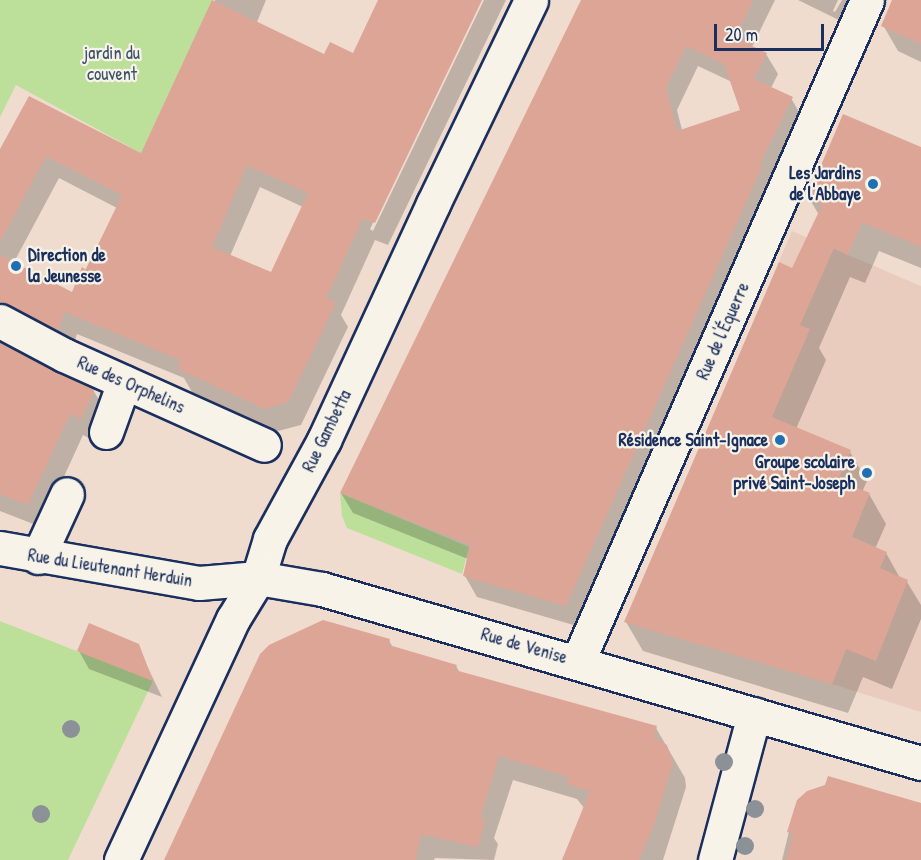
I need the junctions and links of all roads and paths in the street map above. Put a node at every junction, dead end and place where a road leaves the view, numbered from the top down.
1 (531, 0) edge
2 (867, 0) edge
3 (0, 321) edge
4 (124, 382) junction
5 (106, 432) dead end
6 (264, 445) dead end
7 (67, 494) dead end
8 (0, 548) edge
9 (38, 556) junction
10 (258, 578) junction
11 (293, 584) joint
12 (578, 661) junction
13 (753, 714) junction
14 (921, 763) edge
15 (121, 860) edge
16 (715, 860) edge

1 - 10 street, Rue Gambetta
2 - 12 street, Rue de l'Équerre
3 - 4 street, Rue des Orphelins
4 - 5 street
4 - 6 street, Rue des Orphelins
7 - 9 street
8 - 9 street, Rue du Lieutenant Herduin
9 - 10 street, Rue du Lieutenant Herduin
10 - 11 street, Rue du Lieutenant Herduin
10 - 15 street, Rue Gambetta
11 - 12 street, Rue de Venise
12 - 13 street, Rue de Venise
13 - 14 street, Rue de Venise
13 - 16 street

